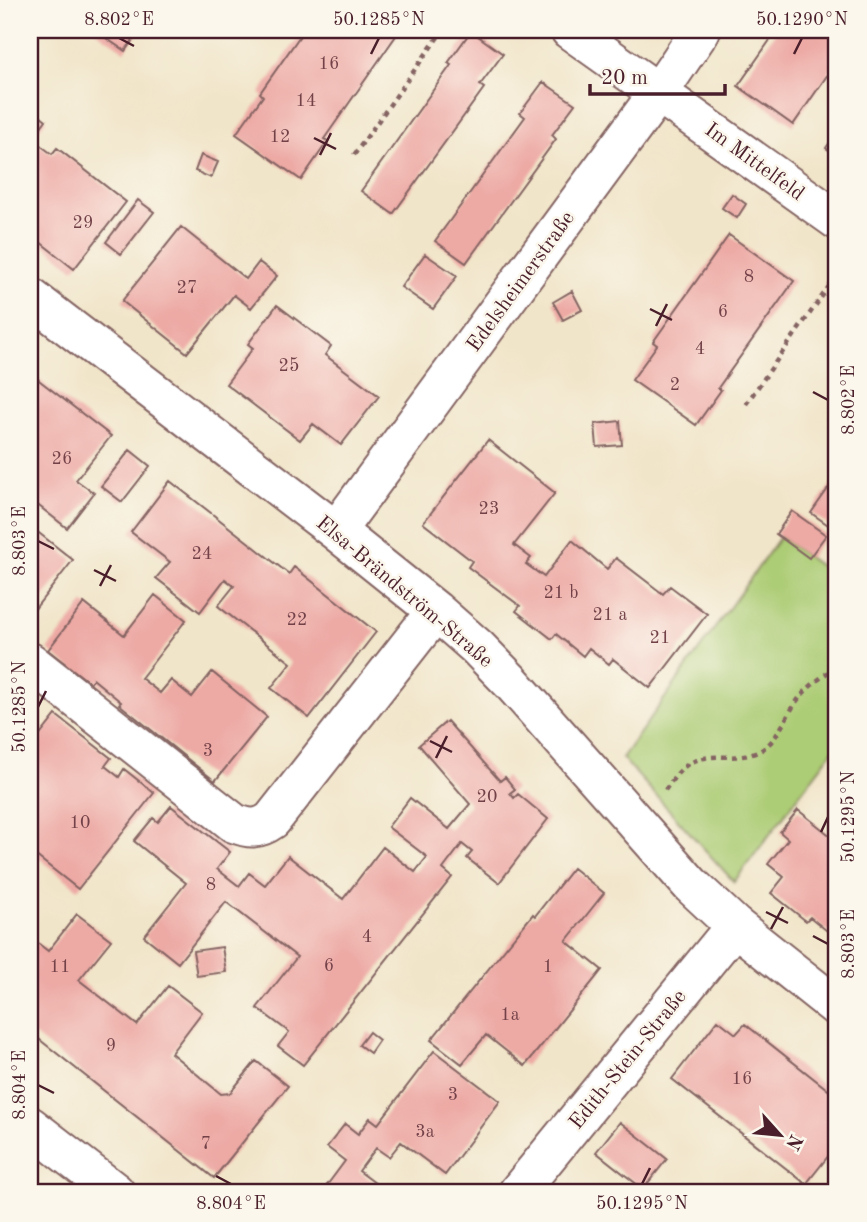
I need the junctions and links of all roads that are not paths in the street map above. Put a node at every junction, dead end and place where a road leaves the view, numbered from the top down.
1 (570, 30) edge
2 (701, 30) edge
3 (659, 92) junction
4 (837, 220) edge
5 (30, 298) edge
6 (336, 531) junction
7 (436, 611) junction
8 (30, 662) edge
9 (735, 926) junction
10 (837, 1007) edge
11 (30, 1126) edge
12 (116, 1192) edge
13 (518, 1192) edge

1 - 3 street, Im Mittelfeld
2 - 3 street, Edelsheimerstraße
3 - 4 street, Im Mittelfeld
3 - 6 street, Edelsheimerstraße
5 - 6 street, Elsa-Brändström-Straße
6 - 7 street, Elsa-Brändström-Straße
7 - 8 street
7 - 9 street, Elsa-Brändström-Straße
9 - 10 street, Elsa-Brändström-Straße
9 - 13 street, Edith-Stein-Straße
11 - 12 street

